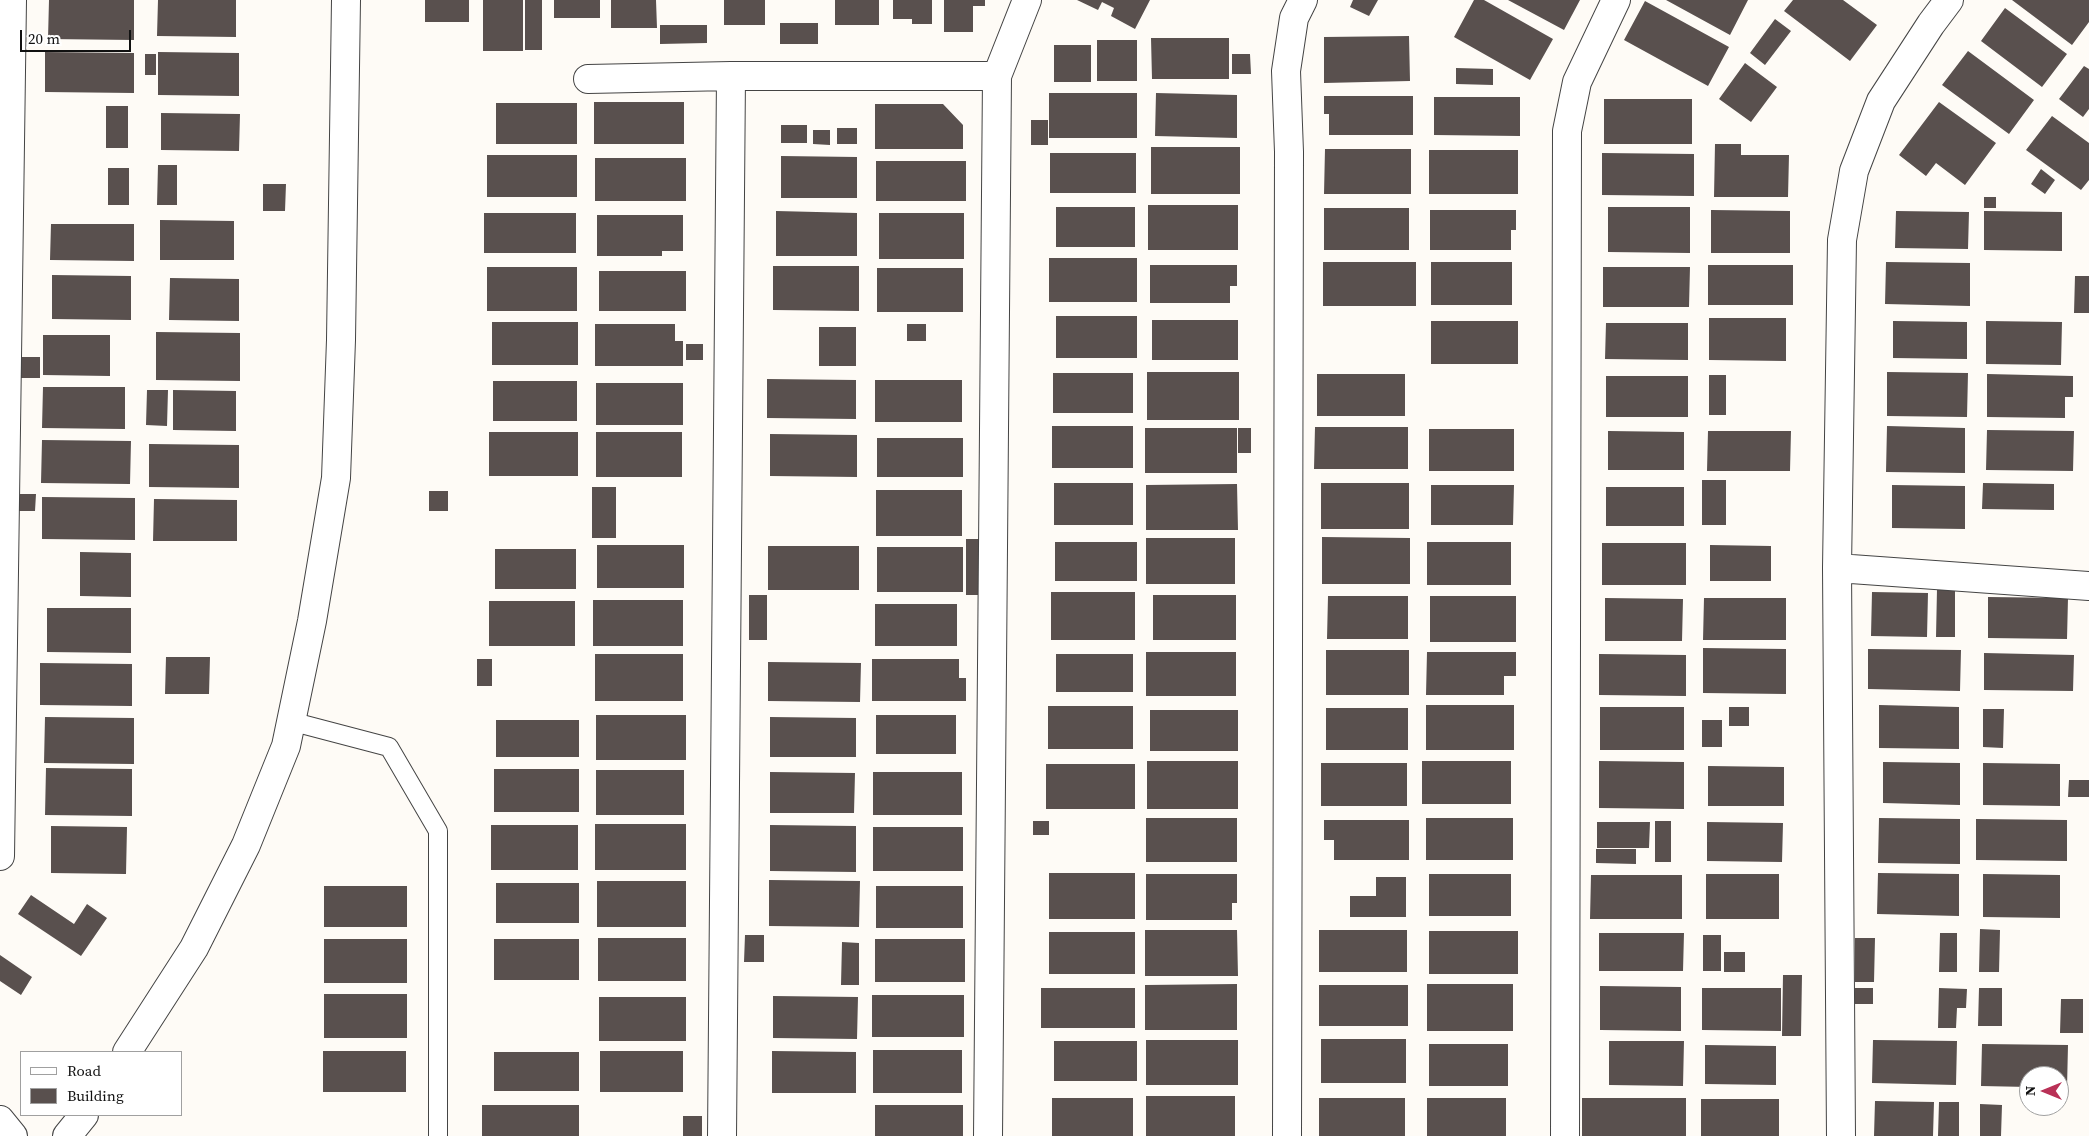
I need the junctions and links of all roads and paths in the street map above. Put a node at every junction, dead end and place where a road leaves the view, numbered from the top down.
1 (12, 0) edge
2 (346, 0) edge
3 (1027, 0) edge
4 (1302, 0) edge
5 (1616, 0) edge
6 (1949, 0) edge
7 (731, 76) junction
8 (997, 76) junction
9 (588, 79) dead end
10 (1838, 568) junction
11 (2089, 586) edge
12 (290, 721) junction
13 (0, 856) edge
14 (128, 1051) edge
15 (83, 1116) edge
16 (0, 1120) edge
17 (13, 1136) edge
18 (67, 1136) edge
19 (438, 1136) edge
20 (722, 1136) edge
21 (988, 1136) edge
22 (1287, 1136) edge
23 (1565, 1136) edge
24 (1841, 1136) edge

1 - 13 street
2 - 12 street
3 - 8 street
4 - 22 street
5 - 23 street
6 - 10 street
7 - 8 street
7 - 9 street
7 - 20 street
8 - 21 street
10 - 11 street
10 - 24 street
12 - 14 street
12 - 19 lane
15 - 18 street
16 - 17 street

